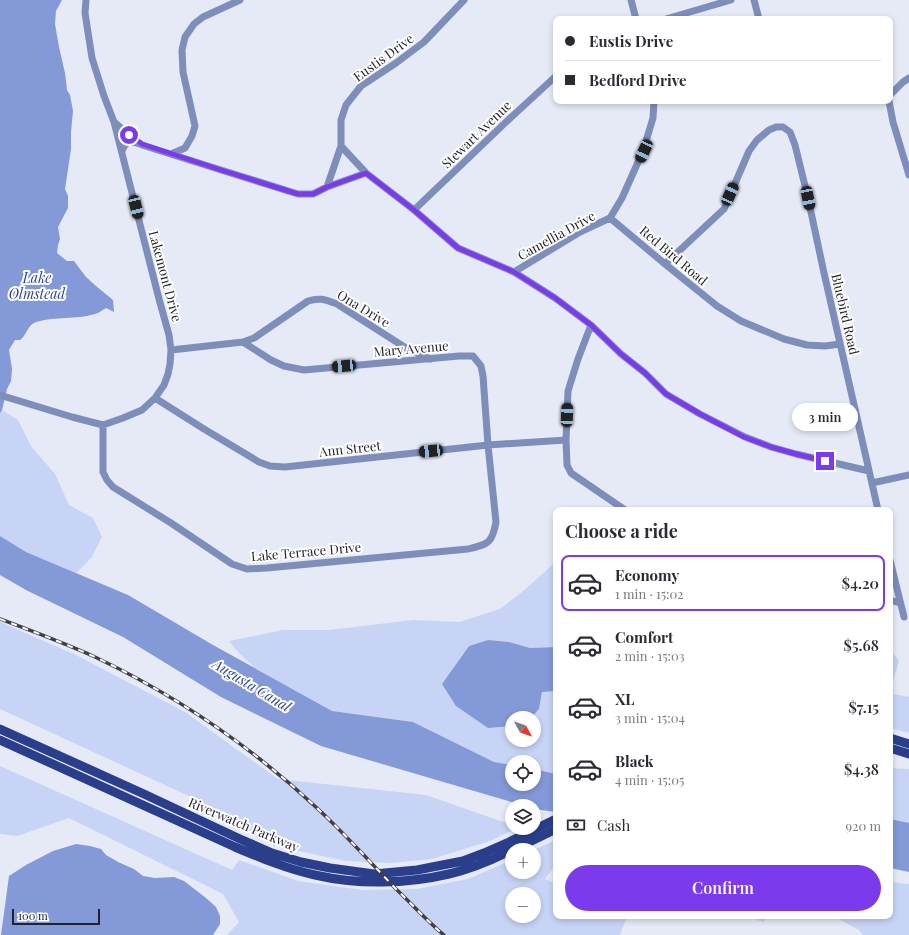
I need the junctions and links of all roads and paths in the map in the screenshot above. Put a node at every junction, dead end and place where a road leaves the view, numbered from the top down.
1 (86, 0) edge
2 (240, 0) edge
3 (464, 0) edge
4 (631, 0) edge
5 (731, 0) edge
6 (754, 0) edge
7 (635, 16) edge
8 (676, 16) edge
9 (758, 16) edge
10 (909, 78) edge
11 (553, 79) edge
12 (893, 92) edge
13 (654, 104) edge
14 (890, 104) edge
15 (114, 122) junction
16 (142, 144) junction
17 (341, 146) junction
18 (122, 151) junction
19 (171, 154) junction
20 (909, 171) edge
21 (366, 173) junction
22 (327, 187) junction
23 (414, 210) junction
24 (610, 218) junction
25 (665, 264) junction
26 (514, 272) junction
27 (591, 325) junction
28 (243, 342) junction
29 (840, 344) junction
30 (171, 350) junction
31 (431, 359) junction
32 (0, 395) edge
33 (155, 398) junction
34 (103, 425) junction
35 (566, 440) junction
36 (488, 445) junction
37 (869, 471) junction
38 (909, 475) edge
39 (872, 482) junction
40 (620, 507) edge
41 (877, 507) edge
42 (893, 573) edge
43 (893, 601) edge
44 (900, 603) junction
45 (904, 617) dead end
46 (0, 729) edge
47 (893, 739) edge
48 (0, 740) edge
49 (909, 744) edge
50 (893, 749) edge
51 (909, 754) edge
52 (553, 821) edge
53 (553, 830) edge
54 (519, 843) edge
55 (527, 843) edge
56 (505, 849) edge
57 (505, 852) edge

1 - 15 street, Lakemont Drive
2 - 19 street
3 - 17 street, Eustis Drive
4 - 7 street
5 - 8 street
6 - 9 street
10 - 12 street
11 - 23 street, Stewart Avenue
13 - 24 street
14 - 20 street
15 - 16 street
15 - 18 street, Lakemont Drive
16 - 18 street
16 - 19 street
17 - 21 street
17 - 22 street, Eustis Drive
18 - 30 street, Lakemont Drive
19 - 22 street
21 - 22 street
21 - 23 street
23 - 26 street
24 - 25 street, Red Bird Road
24 - 26 street, Camellia Drive
25 - 29 street, Red Bird Road
25 - 29 street, Bluebird Road
26 - 27 street
27 - 35 street
27 - 37 street
28 - 30 street
28 - 31 street, Mary Avenue
28 - 31 street, Ona Drive
29 - 37 street, Bluebird Road
30 - 33 street, Lakemont Drive
31 - 36 street, Mary Avenue
32 - 34 street
33 - 34 street, Lakemont Drive
33 - 36 street, Ann Street
34 - 36 street, Lake Terrace Drive
35 - 36 street, Ann Street
35 - 40 street
37 - 39 street, Bluebird Road
38 - 39 street
39 - 41 street, Bluebird Road
42 - 44 street
43 - 44 street
44 - 45 street
46 - 56 main road, Riverwatch Parkway
47 - 49 main road
48 - 57 main road, Riverwatch Parkway
50 - 51 main road
52 - 54 main road, Riverwatch Parkway
53 - 55 main road, Riverwatch Parkway

